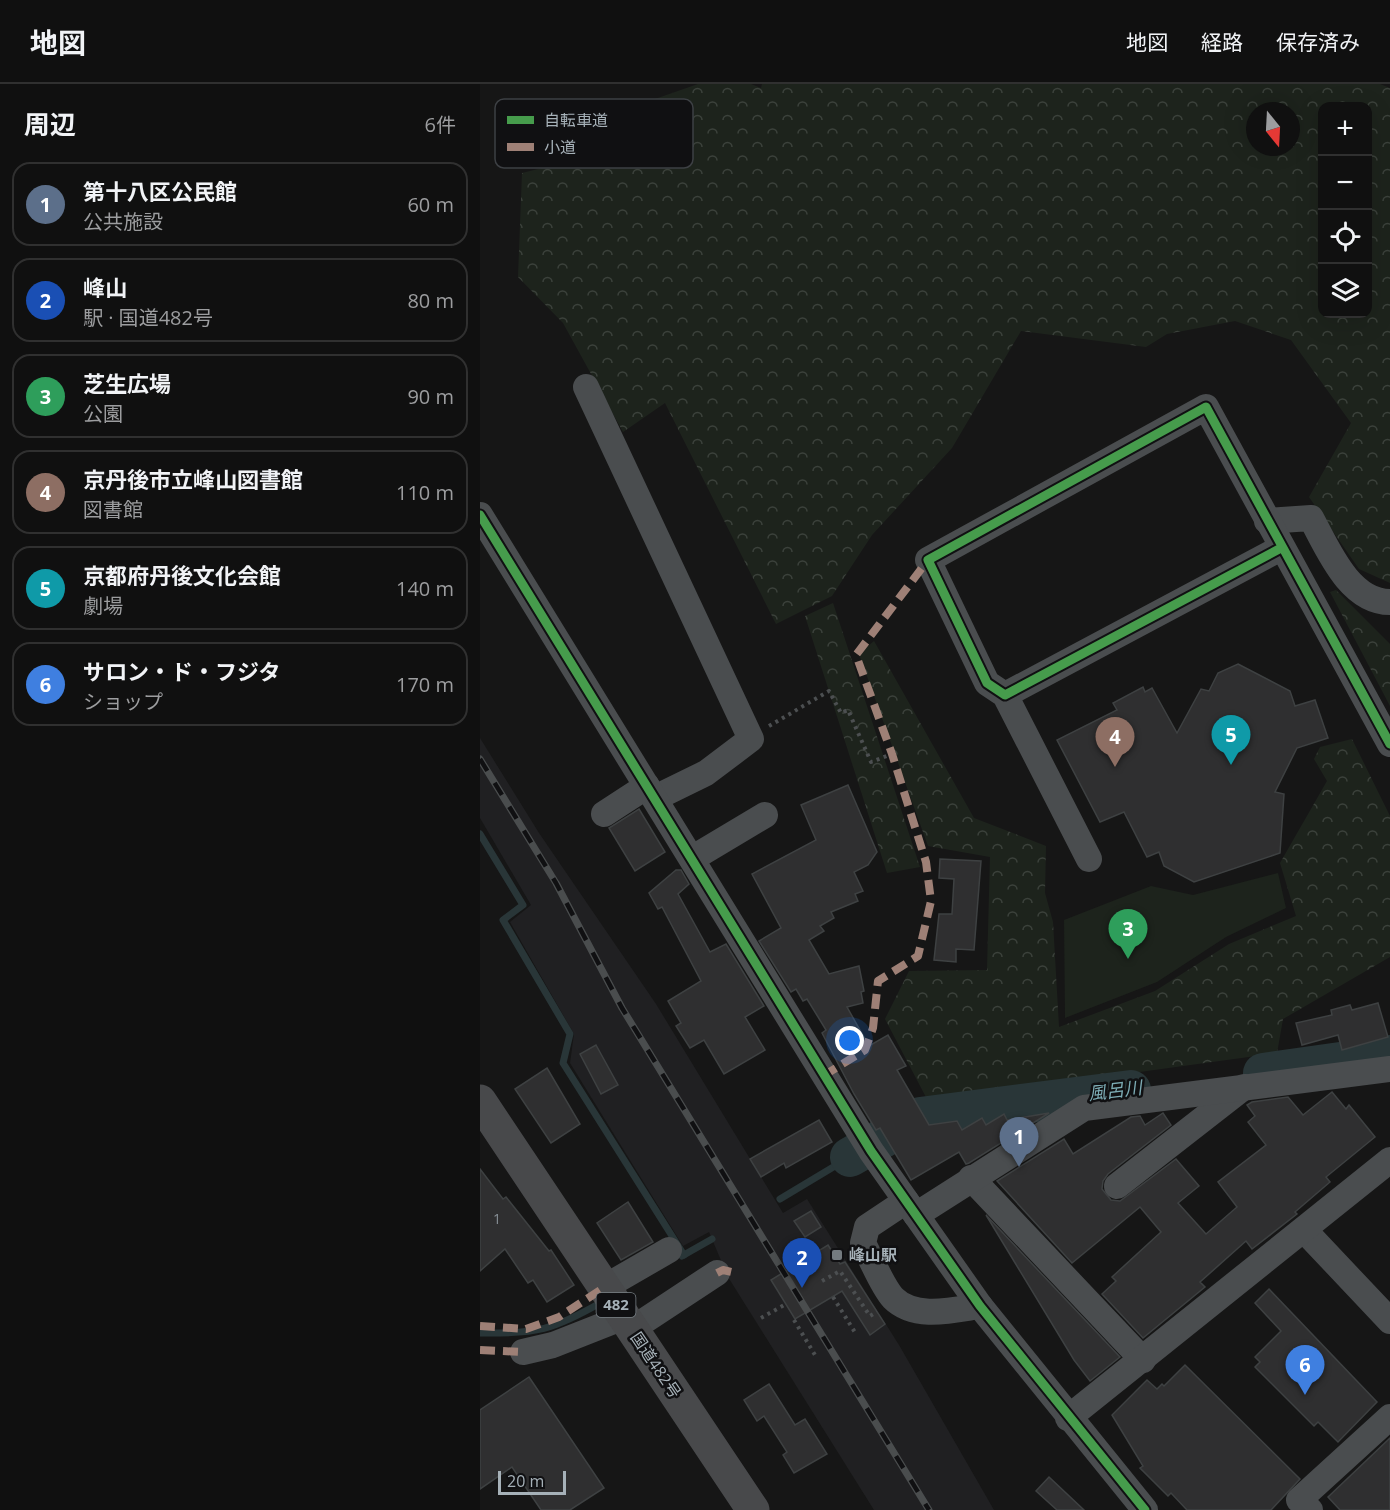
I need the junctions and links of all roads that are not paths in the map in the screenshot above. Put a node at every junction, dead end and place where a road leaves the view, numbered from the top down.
1 (586, 387) dead end
2 (480, 515) edge
3 (1267, 521) junction
4 (1281, 548) junction
5 (1390, 602) edge
6 (1005, 695) junction
7 (1390, 744) edge
8 (651, 792) junction
9 (604, 814) dead end
10 (765, 815) dead end
11 (693, 858) junction
12 (1089, 859) dead end
13 (1390, 1069) edge
14 (1244, 1087) junction
15 (482, 1106) edge
16 (1390, 1160) edge
17 (971, 1178) junction
18 (1117, 1185) dead end
19 (911, 1208) junction
20 (1305, 1231) junction
21 (669, 1250) dead end
22 (717, 1273) dead end
23 (605, 1287) junction
24 (980, 1306) junction
25 (1390, 1321) edge
26 (628, 1323) junction
27 (523, 1352) dead end
28 (1143, 1360) junction
29 (1390, 1417) edge
30 (1068, 1418) junction
31 (1308, 1509) edge
32 (753, 1510) edge
33 (1145, 1510) edge

1 - 8 street
2 - 8 street
3 - 4 street
3 - 5 street
3 - 6 street
4 - 6 street
4 - 7 street
6 - 12 street
8 - 9 street
8 - 11 street
10 - 11 street
11 - 19 street
13 - 14 street
14 - 17 street
14 - 18 street
15 - 23 highway, 国道482号 / 482
16 - 20 street
17 - 19 street
17 - 28 street
19 - 24 street
19 - 24 street
20 - 25 street
20 - 28 street
21 - 23 street
22 - 26 street
23 - 26 highway, 国道482号 / 482
24 - 30 street
26 - 27 street
26 - 32 highway, 国道482号 / 482
28 - 30 street
29 - 31 street
30 - 33 street

